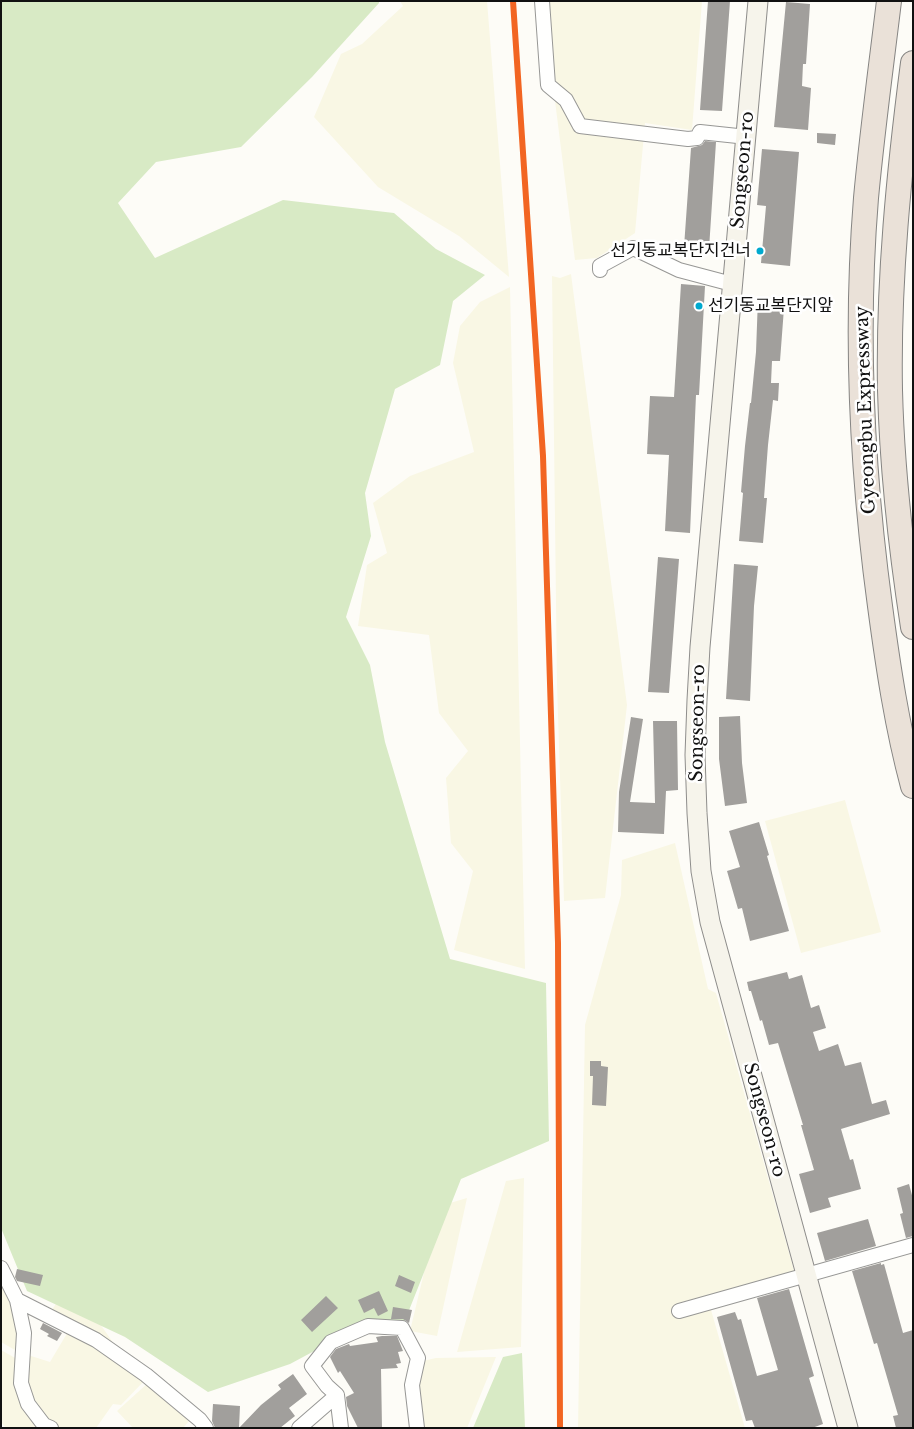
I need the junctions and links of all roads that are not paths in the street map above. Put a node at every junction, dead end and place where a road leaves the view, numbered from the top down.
1 (542, 1) edge
2 (758, 1) edge
3 (889, 1) edge
4 (913, 63) edge
5 (747, 137) junction
6 (600, 270) dead end
7 (732, 284) junction
8 (913, 627) edge
9 (913, 786) edge
10 (913, 1245) edge
11 (1, 1268) edge
12 (806, 1274) junction
13 (17, 1300) junction
14 (680, 1311) dead end
15 (337, 1395) junction
16 (50, 1428) edge
17 (206, 1428) edge
18 (299, 1428) edge
19 (341, 1428) edge
20 (417, 1428) edge
21 (848, 1428) edge

1 - 5 street
2 - 5 main road, Songseon-ro
3 - 9 highway, Gyeongbu Expressway
4 - 8 highway, Gyeongbu Expressway
5 - 7 main road, Songseon-ro
6 - 7 street
7 - 12 main road, Songseon-ro
10 - 12 street
11 - 13 street
12 - 14 street
12 - 21 main road, Songseon-ro
13 - 16 street
13 - 17 street
15 - 18 street
15 - 19 street
15 - 20 street

